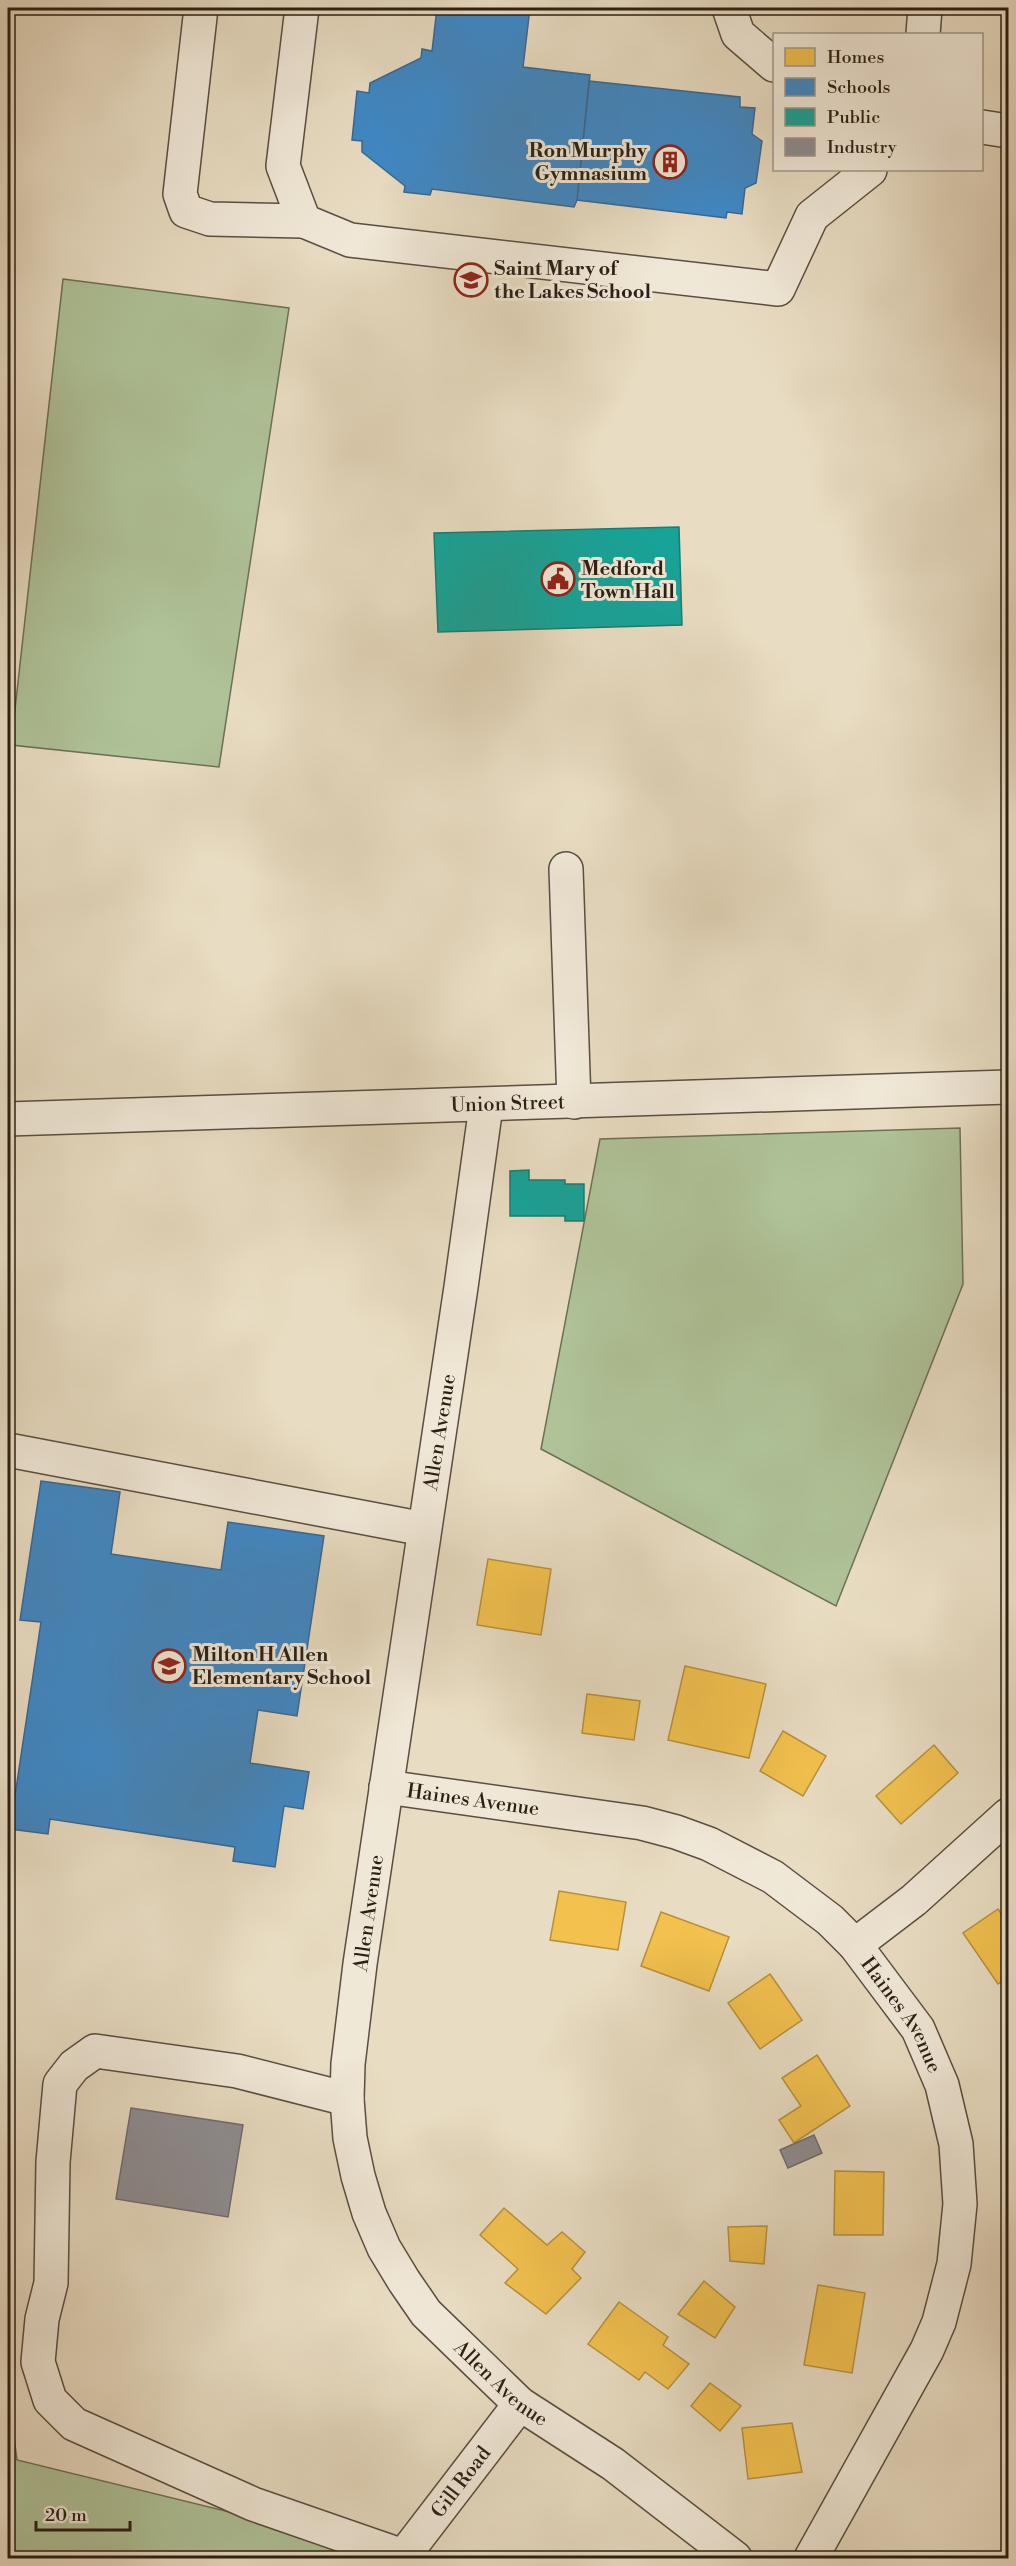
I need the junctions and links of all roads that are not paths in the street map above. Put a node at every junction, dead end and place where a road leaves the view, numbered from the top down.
1 (201, 8) edge
2 (303, 8) edge
3 (729, 8) edge
4 (926, 8) edge
5 (923, 33) edge
6 (773, 64) edge
7 (983, 127) edge
8 (1008, 131) edge
9 (869, 171) edge
10 (304, 221) junction
11 (566, 869) dead end
12 (1008, 1087) edge
13 (574, 1102) junction
14 (486, 1106) junction
15 (8, 1119) edge
16 (8, 1450) edge
17 (424, 1529) junction
18 (386, 1786) junction
19 (1008, 1815) edge
20 (855, 1945) junction
21 (347, 2099) junction
22 (520, 2404) junction
23 (402, 2557) edge
24 (735, 2559) edge
25 (811, 2559) edge

1 - 10 street
2 - 10 street
3 - 6 street
4 - 5 street
7 - 8 street
9 - 10 street
11 - 13 street
12 - 13 street, Union Street
13 - 14 street, Union Street
14 - 15 street, Union Street
14 - 17 street, Allen Avenue
16 - 17 street
17 - 18 street, Allen Avenue
18 - 20 street, Haines Avenue
18 - 21 street, Allen Avenue
19 - 20 street
20 - 25 street, Haines Avenue
21 - 22 street, Allen Avenue
21 - 23 street
22 - 23 street, Gill Road
22 - 24 street, Allen Avenue

